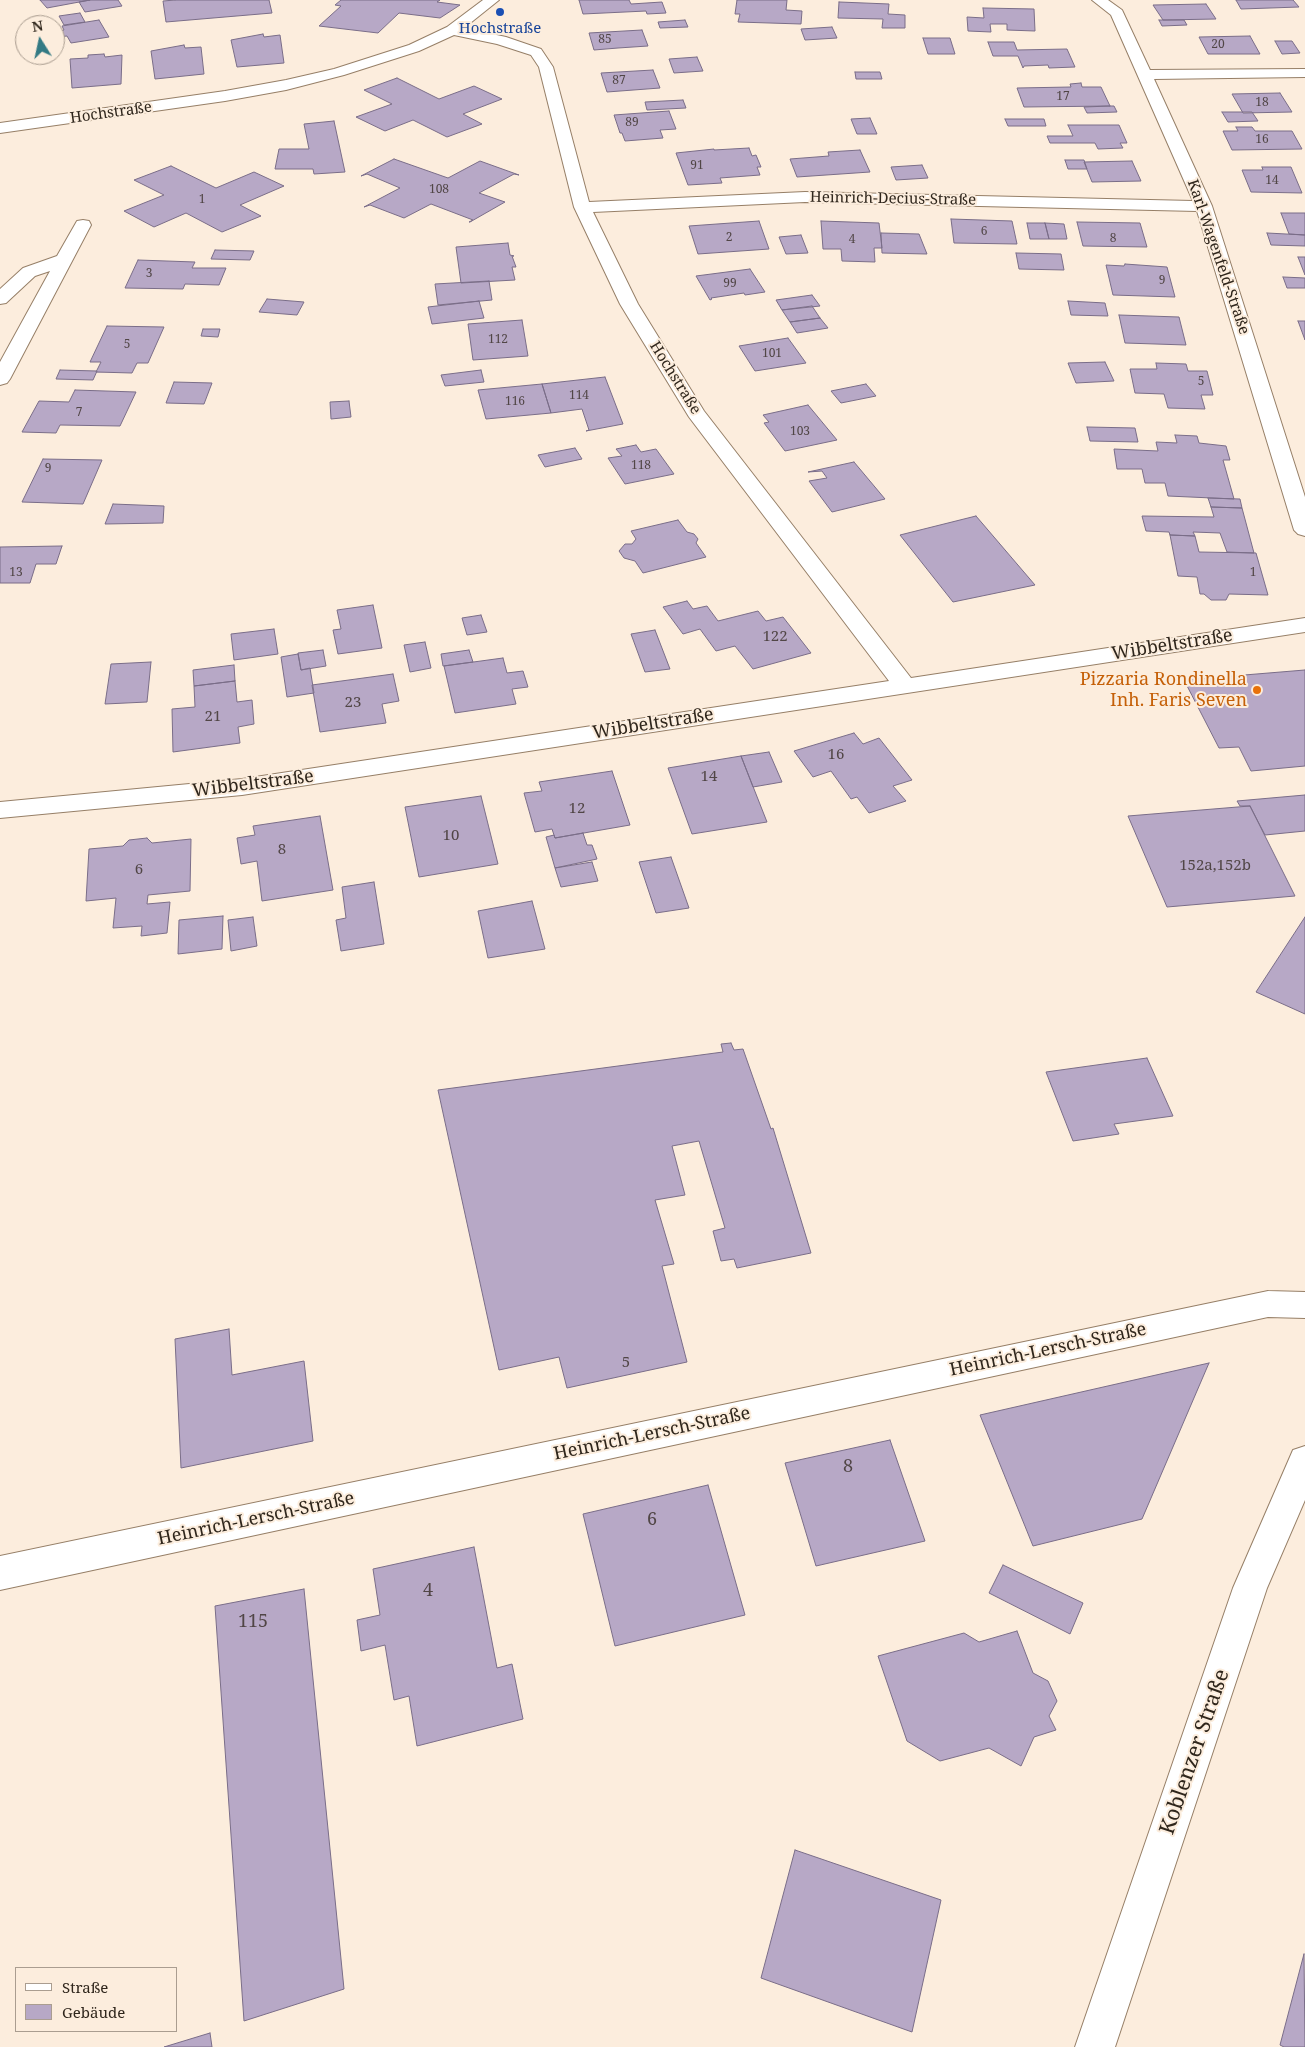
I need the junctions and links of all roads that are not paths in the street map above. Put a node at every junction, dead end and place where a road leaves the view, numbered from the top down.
1 (492, 0) edge
2 (1099, 0) edge
3 (452, 30) junction
4 (1305, 73) edge
5 (1146, 75) junction
6 (0, 128) edge
7 (1204, 206) junction
8 (582, 207) junction
9 (83, 225) dead end
10 (64, 260) junction
11 (0, 299) edge
12 (0, 379) edge
13 (1305, 530) edge
14 (1305, 626) edge
15 (904, 686) junction
16 (0, 810) edge
17 (1305, 1305) edge
18 (1305, 1461) edge
19 (0, 1573) edge
20 (1095, 2047) edge

1 - 3 street, Hochstraße
2 - 5 street, Karl-Wagenfeld-Straße
3 - 6 street, Hochstraße
3 - 8 street, Hochstraße
4 - 5 street
5 - 7 street, Karl-Wagenfeld-Straße
7 - 8 street, Heinrich-Decius-Straße
7 - 13 street, Karl-Wagenfeld-Straße
8 - 15 street, Hochstraße
9 - 10 street
10 - 11 street
10 - 12 street
14 - 15 street, Wibbeltstraße
15 - 16 street, Wibbeltstraße
17 - 19 street, Heinrich-Lersch-Straße
18 - 20 street, Koblenzer Straße

